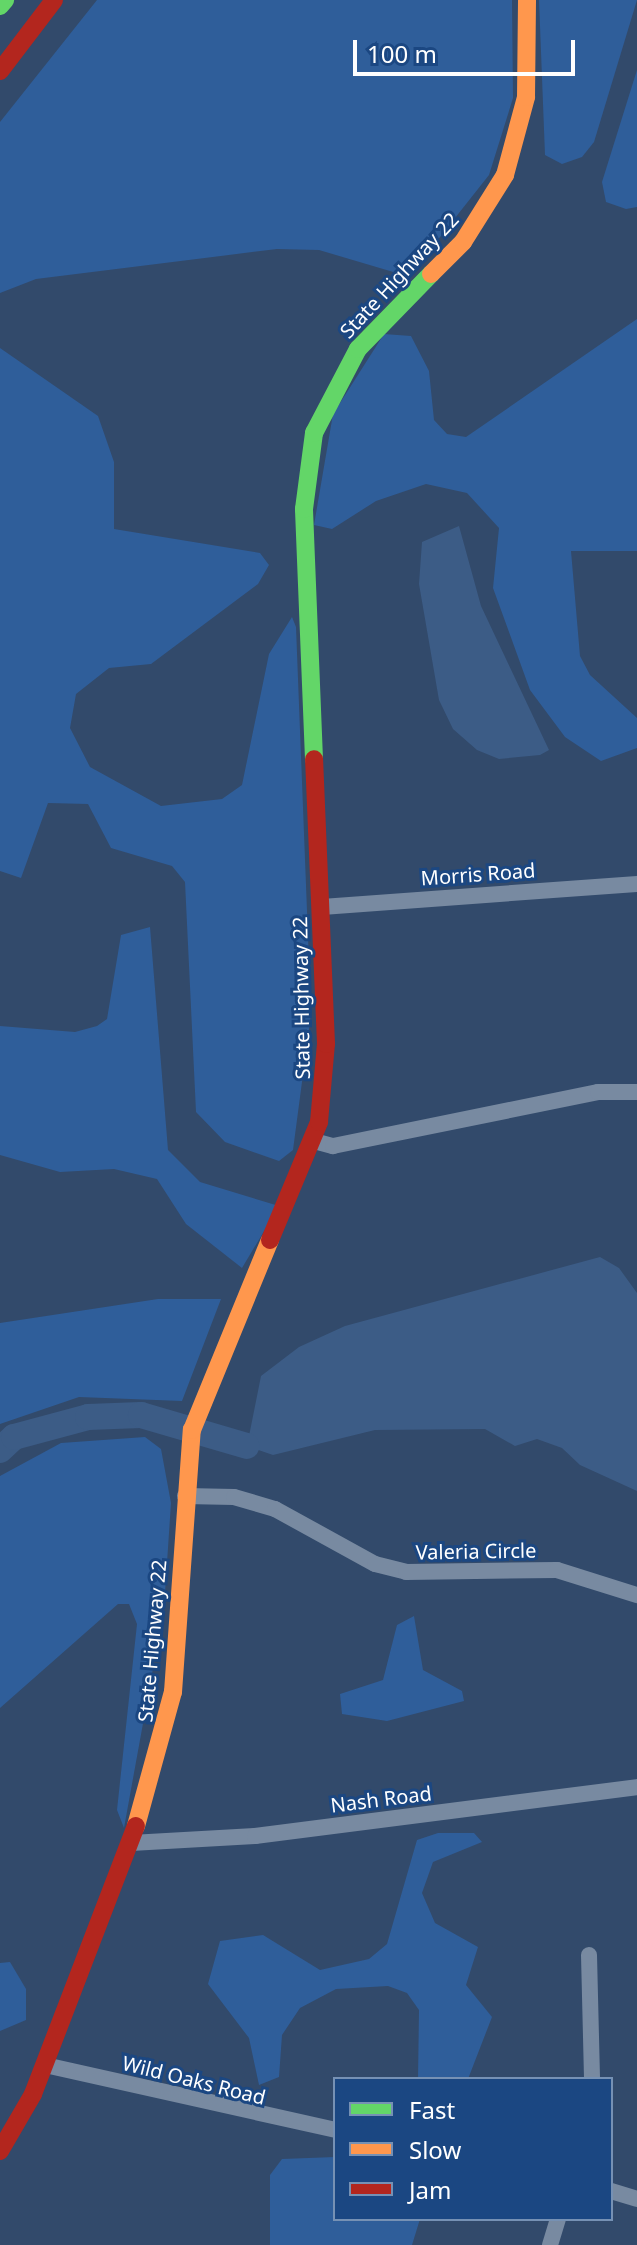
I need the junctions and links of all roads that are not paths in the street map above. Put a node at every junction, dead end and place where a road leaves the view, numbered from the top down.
1 (5, 0) edge
2 (54, 0) edge
3 (527, 0) edge
4 (0, 6) edge
5 (0, 71) edge
6 (637, 884) edge
7 (322, 907) junction
8 (637, 1092) edge
9 (314, 1141) junction
10 (185, 1496) junction
11 (637, 1595) edge
12 (637, 1787) edge
13 (131, 1843) junction
14 (589, 1955) dead end
15 (45, 2065) junction
16 (592, 2077) edge
17 (333, 2130) edge
18 (0, 2151) edge
19 (613, 2192) edge
20 (637, 2199) edge
21 (557, 2221) edge
22 (550, 2245) edge

1 - 4 main road
2 - 5 main road
3 - 7 main road, State Highway 22
6 - 7 street, Morris Road
7 - 9 main road, State Highway 22
8 - 9 street
9 - 10 main road, State Highway 22
10 - 11 street, Valeria Circle
10 - 13 main road, State Highway 22
12 - 13 street, Nash Road
13 - 15 main road, State Highway 22
14 - 16 street
15 - 17 street, Wild Oaks Road
15 - 18 main road, State Highway 22
19 - 20 street
21 - 22 street

